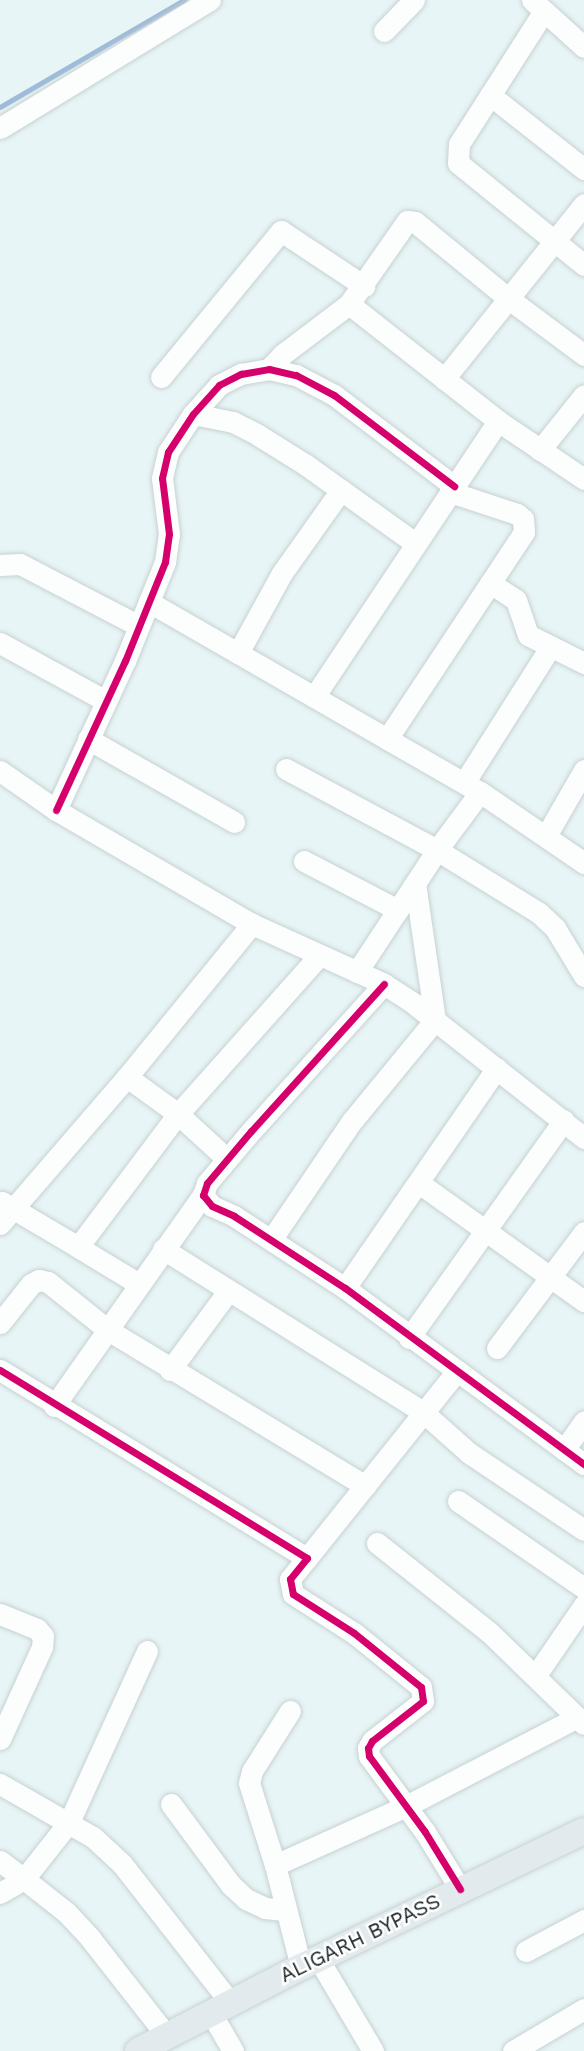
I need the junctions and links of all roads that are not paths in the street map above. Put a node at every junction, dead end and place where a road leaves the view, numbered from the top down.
1 (209, 0) edge
2 (414, 0) edge
3 (538, 6) edge
4 (384, 31) dead end
5 (584, 47) edge
6 (490, 95) junction
7 (0, 128) edge
8 (584, 169) edge
9 (584, 204) edge
10 (555, 243) junction
11 (584, 265) edge
12 (364, 286) junction
13 (509, 299) junction
14 (349, 304) junction
15 (584, 355) edge
16 (269, 369) junction
17 (161, 377) dead end
18 (444, 379) junction
19 (584, 395) edge
20 (193, 414) junction
21 (498, 421) junction
22 (540, 450) junction
23 (584, 479) edge
24 (452, 489) junction
25 (341, 491) junction
26 (415, 543) junction
27 (0, 565) edge
28 (490, 583) junction
29 (149, 601) junction
30 (139, 626) junction
31 (0, 643) edge
32 (551, 646) junction
33 (238, 653) junction
34 (584, 663) edge
35 (314, 697) junction
36 (106, 701) junction
37 (88, 739) junction
38 (387, 739) junction
39 (286, 769) dead end
40 (584, 770) edge
41 (0, 771) edge
42 (472, 787) junction
43 (56, 810) junction
44 (234, 822) dead end
45 (546, 836) junction
46 (436, 850) junction
47 (304, 861) dead end
48 (584, 863) edge
49 (415, 883) junction
50 (397, 909) junction
51 (252, 925) junction
52 (318, 957) junction
53 (357, 972) junction
54 (584, 976) edge
55 (384, 984) junction
56 (435, 1020) junction
57 (497, 1068) junction
58 (127, 1077) junction
59 (177, 1114) junction
60 (564, 1120) junction
61 (584, 1138) edge
62 (227, 1160) junction
63 (419, 1184) junction
64 (203, 1195) junction
65 (4, 1211) edge
66 (485, 1231) junction
67 (584, 1232) edge
68 (271, 1240) junction
69 (78, 1247) junction
70 (163, 1249) junction
71 (550, 1279) junction
72 (139, 1284) junction
73 (345, 1288) junction
74 (229, 1290) junction
75 (584, 1301) edge
76 (0, 1323) edge
77 (108, 1330) junction
78 (409, 1338) junction
79 (497, 1348) dead end
80 (0, 1370) edge
81 (170, 1370) junction
82 (457, 1371) junction
83 (54, 1406) junction
84 (423, 1412) junction
85 (584, 1421) edge
86 (564, 1450) junction
87 (584, 1464) edge
88 (366, 1486) junction
89 (458, 1501) dead end
90 (584, 1530) edge
91 (377, 1544) dead end
92 (307, 1558) junction
93 (584, 1588) edge
94 (584, 1605) edge
95 (0, 1614) edge
96 (148, 1651) dead end
97 (536, 1675) junction
98 (290, 1711) dead end
99 (580, 1721) edge
100 (0, 1739) edge
101 (0, 1784) edge
102 (171, 1804) dead end
103 (406, 1805) junction
104 (69, 1822) junction
105 (584, 1831) edge
106 (0, 1861) edge
107 (275, 1865) junction
108 (24, 1879) junction
109 (460, 1889) junction
110 (0, 1893) edge
111 (284, 1910) junction
112 (584, 1920) edge
113 (526, 1951) dead end
114 (310, 1964) junction
115 (220, 2008) junction
116 (584, 2009) edge
117 (166, 2035) junction
118 (138, 2051) edge
119 (233, 2051) edge
120 (373, 2051) edge
121 (513, 2051) edge

1 - 7 street
2 - 4 street
3 - 5 street
3 - 6 street
6 - 8 street
6 - 10 street
9 - 10 street
10 - 11 street
10 - 13 street
12 - 13 street
12 - 14 street
12 - 17 street
13 - 15 street
13 - 18 street
14 - 16 street
14 - 18 street
16 - 20 street
16 - 24 street
18 - 21 street
19 - 22 street
20 - 25 street
20 - 29 street
21 - 22 street
21 - 24 street
22 - 23 street
24 - 26 street
24 - 28 street
25 - 26 street
25 - 33 street
26 - 35 street
27 - 30 street
28 - 32 street
28 - 38 street
29 - 30 street
29 - 33 street
30 - 36 street
31 - 36 street
32 - 34 street
32 - 42 street
33 - 35 street
35 - 38 street
36 - 37 street
37 - 43 street
37 - 44 street
38 - 42 street
39 - 46 street
40 - 45 street
41 - 43 street
42 - 45 street
42 - 46 street
43 - 51 street
45 - 48 street
46 - 49 street
46 - 54 street
47 - 50 street
49 - 50 street
49 - 56 street
50 - 53 street
51 - 52 street
51 - 58 street
52 - 53 street
52 - 59 street
53 - 55 street
55 - 56 street
55 - 62 street
56 - 57 street
56 - 68 street
57 - 60 street
57 - 63 street
58 - 59 street
58 - 65 street
59 - 62 street
59 - 69 street
60 - 61 street
60 - 66 street
62 - 64 street
63 - 66 street
63 - 73 street
64 - 68 street
64 - 70 street
65 - 69 street
66 - 71 street
66 - 78 street
67 - 71 street
68 - 73 street
69 - 72 street
70 - 72 street
70 - 74 street
71 - 75 street
71 - 79 street
72 - 77 street
73 - 78 street
74 - 81 street
74 - 84 street
76 - 77 street
77 - 81 street
77 - 83 street
78 - 82 street
80 - 83 street
81 - 88 street
82 - 84 street
82 - 86 street
83 - 92 street
84 - 88 street
84 - 90 street
85 - 86 street
86 - 87 street
88 - 92 street
89 - 93 street
91 - 97 street
92 - 103 street
94 - 97 street
95 - 100 street
96 - 104 street
97 - 99 street
98 - 107 street
99 - 103 street
101 - 104 street
102 - 111 street
103 - 107 street
103 - 109 street
104 - 108 street
104 - 115 street
105 - 109 main road, ALIGARH BYPASS
106 - 108 street
107 - 111 street
108 - 110 street
108 - 117 street
109 - 114 main road, ALIGARH BYPASS
111 - 114 street
112 - 113 street
114 - 115 main road, ALIGARH BYPASS
114 - 120 street
115 - 117 main road, ALIGARH BYPASS
115 - 119 street
116 - 121 street
117 - 118 main road, ALIGARH BYPASS

